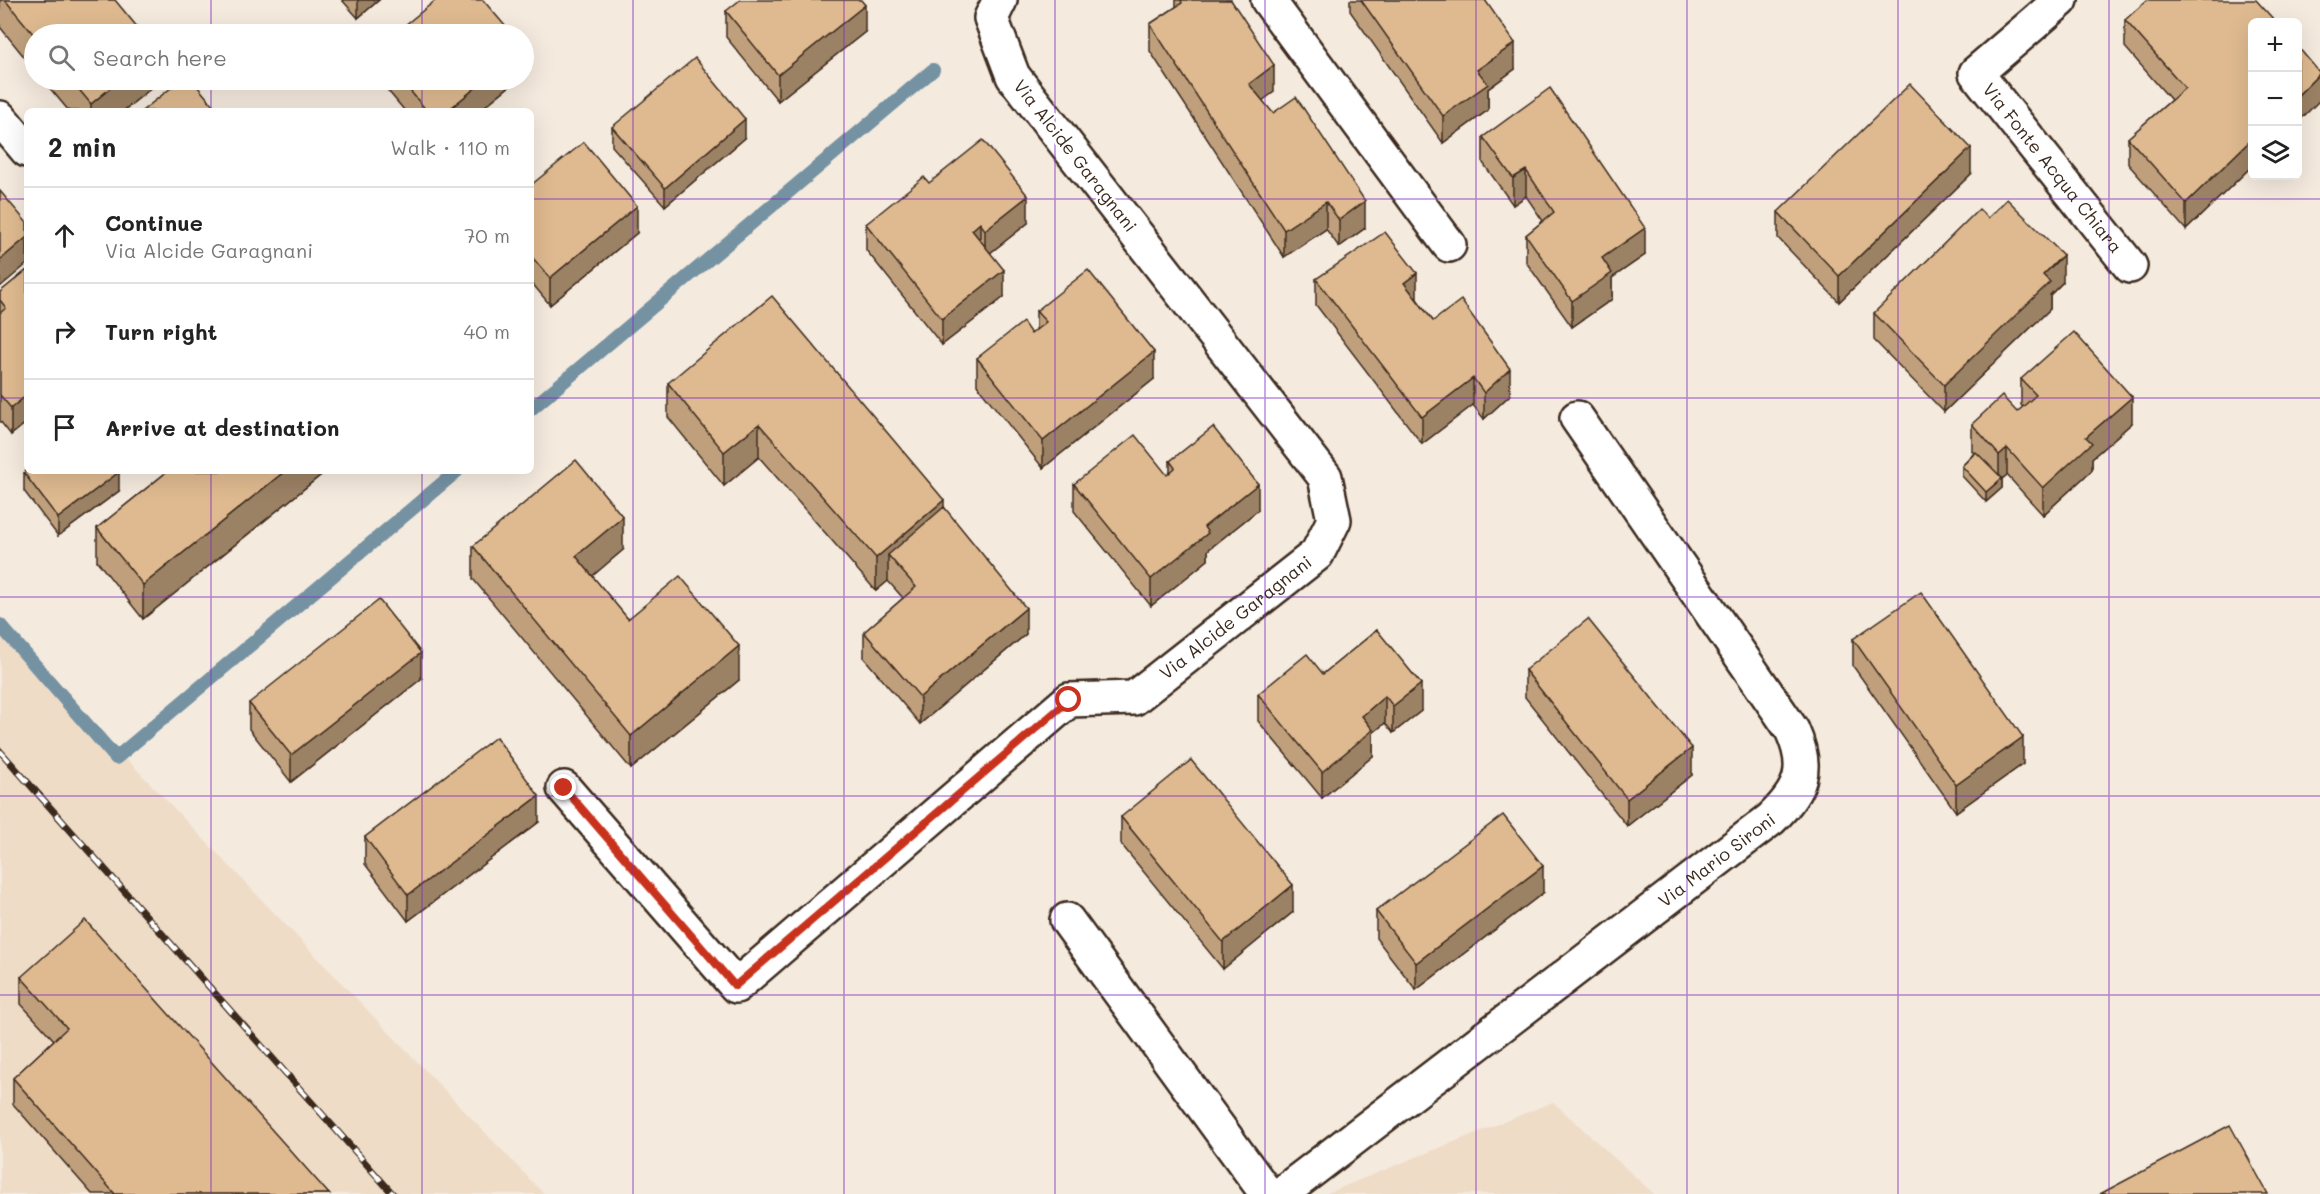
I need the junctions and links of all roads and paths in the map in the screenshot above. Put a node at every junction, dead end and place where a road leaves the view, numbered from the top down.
1 (1000, 0) edge
2 (1268, 0) edge
3 (2061, 0) edge
4 (0, 118) edge
5 (24, 146) edge
6 (1449, 245) dead end
7 (2130, 266) dead end
8 (1577, 418) dead end
9 (564, 788) dead end
10 (1067, 920) dead end
11 (1267, 1194) edge
12 (1281, 1194) edge

1 - 9 street, Via Alcide Garagnani
2 - 6 street
3 - 7 street, Via Fonte Acqua Chiara
4 - 5 street
8 - 12 street, Via Mario Sironi
10 - 11 street

